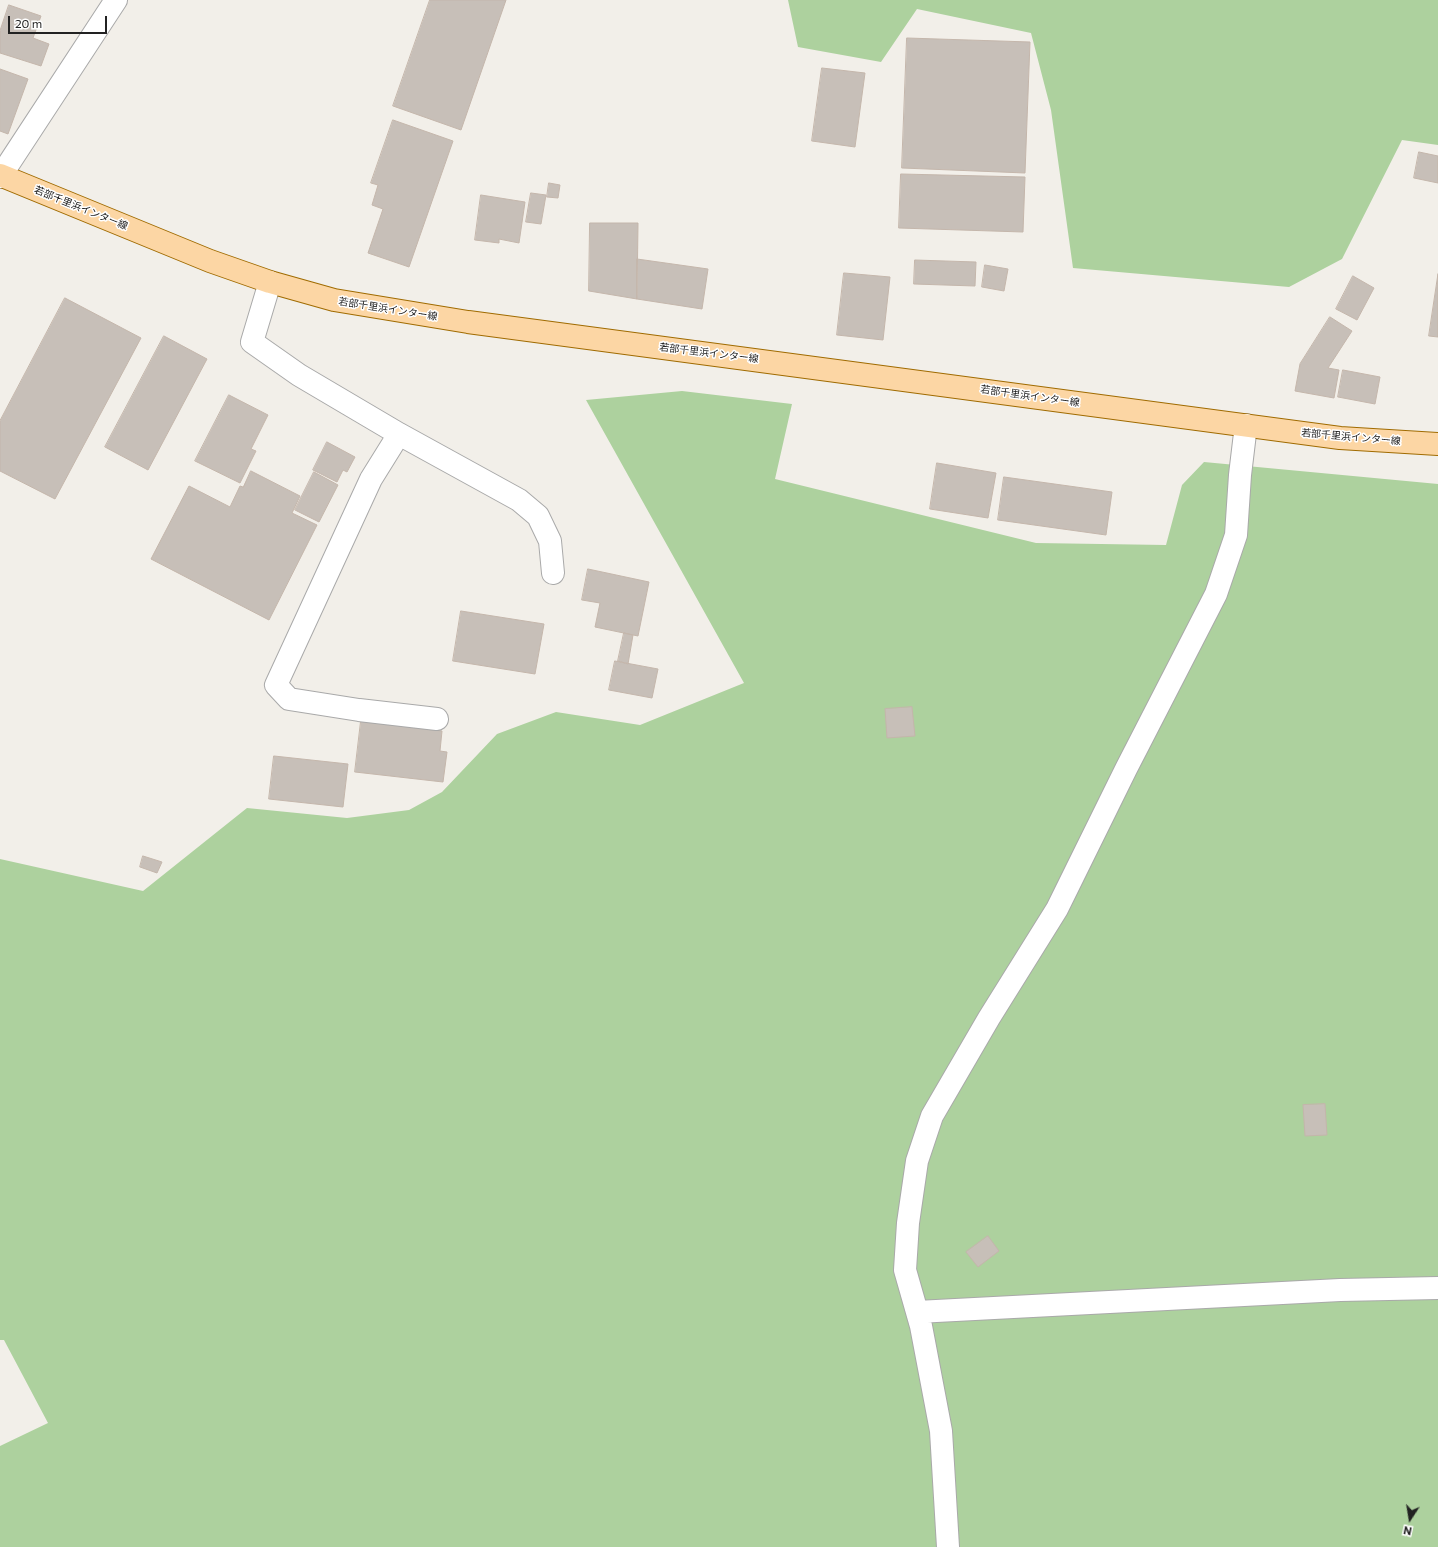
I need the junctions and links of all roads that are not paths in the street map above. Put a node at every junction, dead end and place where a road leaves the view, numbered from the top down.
1 (116, 0) edge
2 (0, 176) edge
3 (270, 282) junction
4 (1246, 425) junction
5 (399, 434) junction
6 (1438, 444) edge
7 (553, 573) dead end
8 (437, 719) dead end
9 (1438, 1288) edge
10 (917, 1312) junction
11 (948, 1547) edge

1 - 2 street
2 - 3 main road, 若部千里浜インター線
3 - 4 main road, 若部千里浜インター線
3 - 5 street
4 - 6 main road, 若部千里浜インター線
4 - 10 street
5 - 7 street
5 - 8 street
9 - 10 street
10 - 11 street

